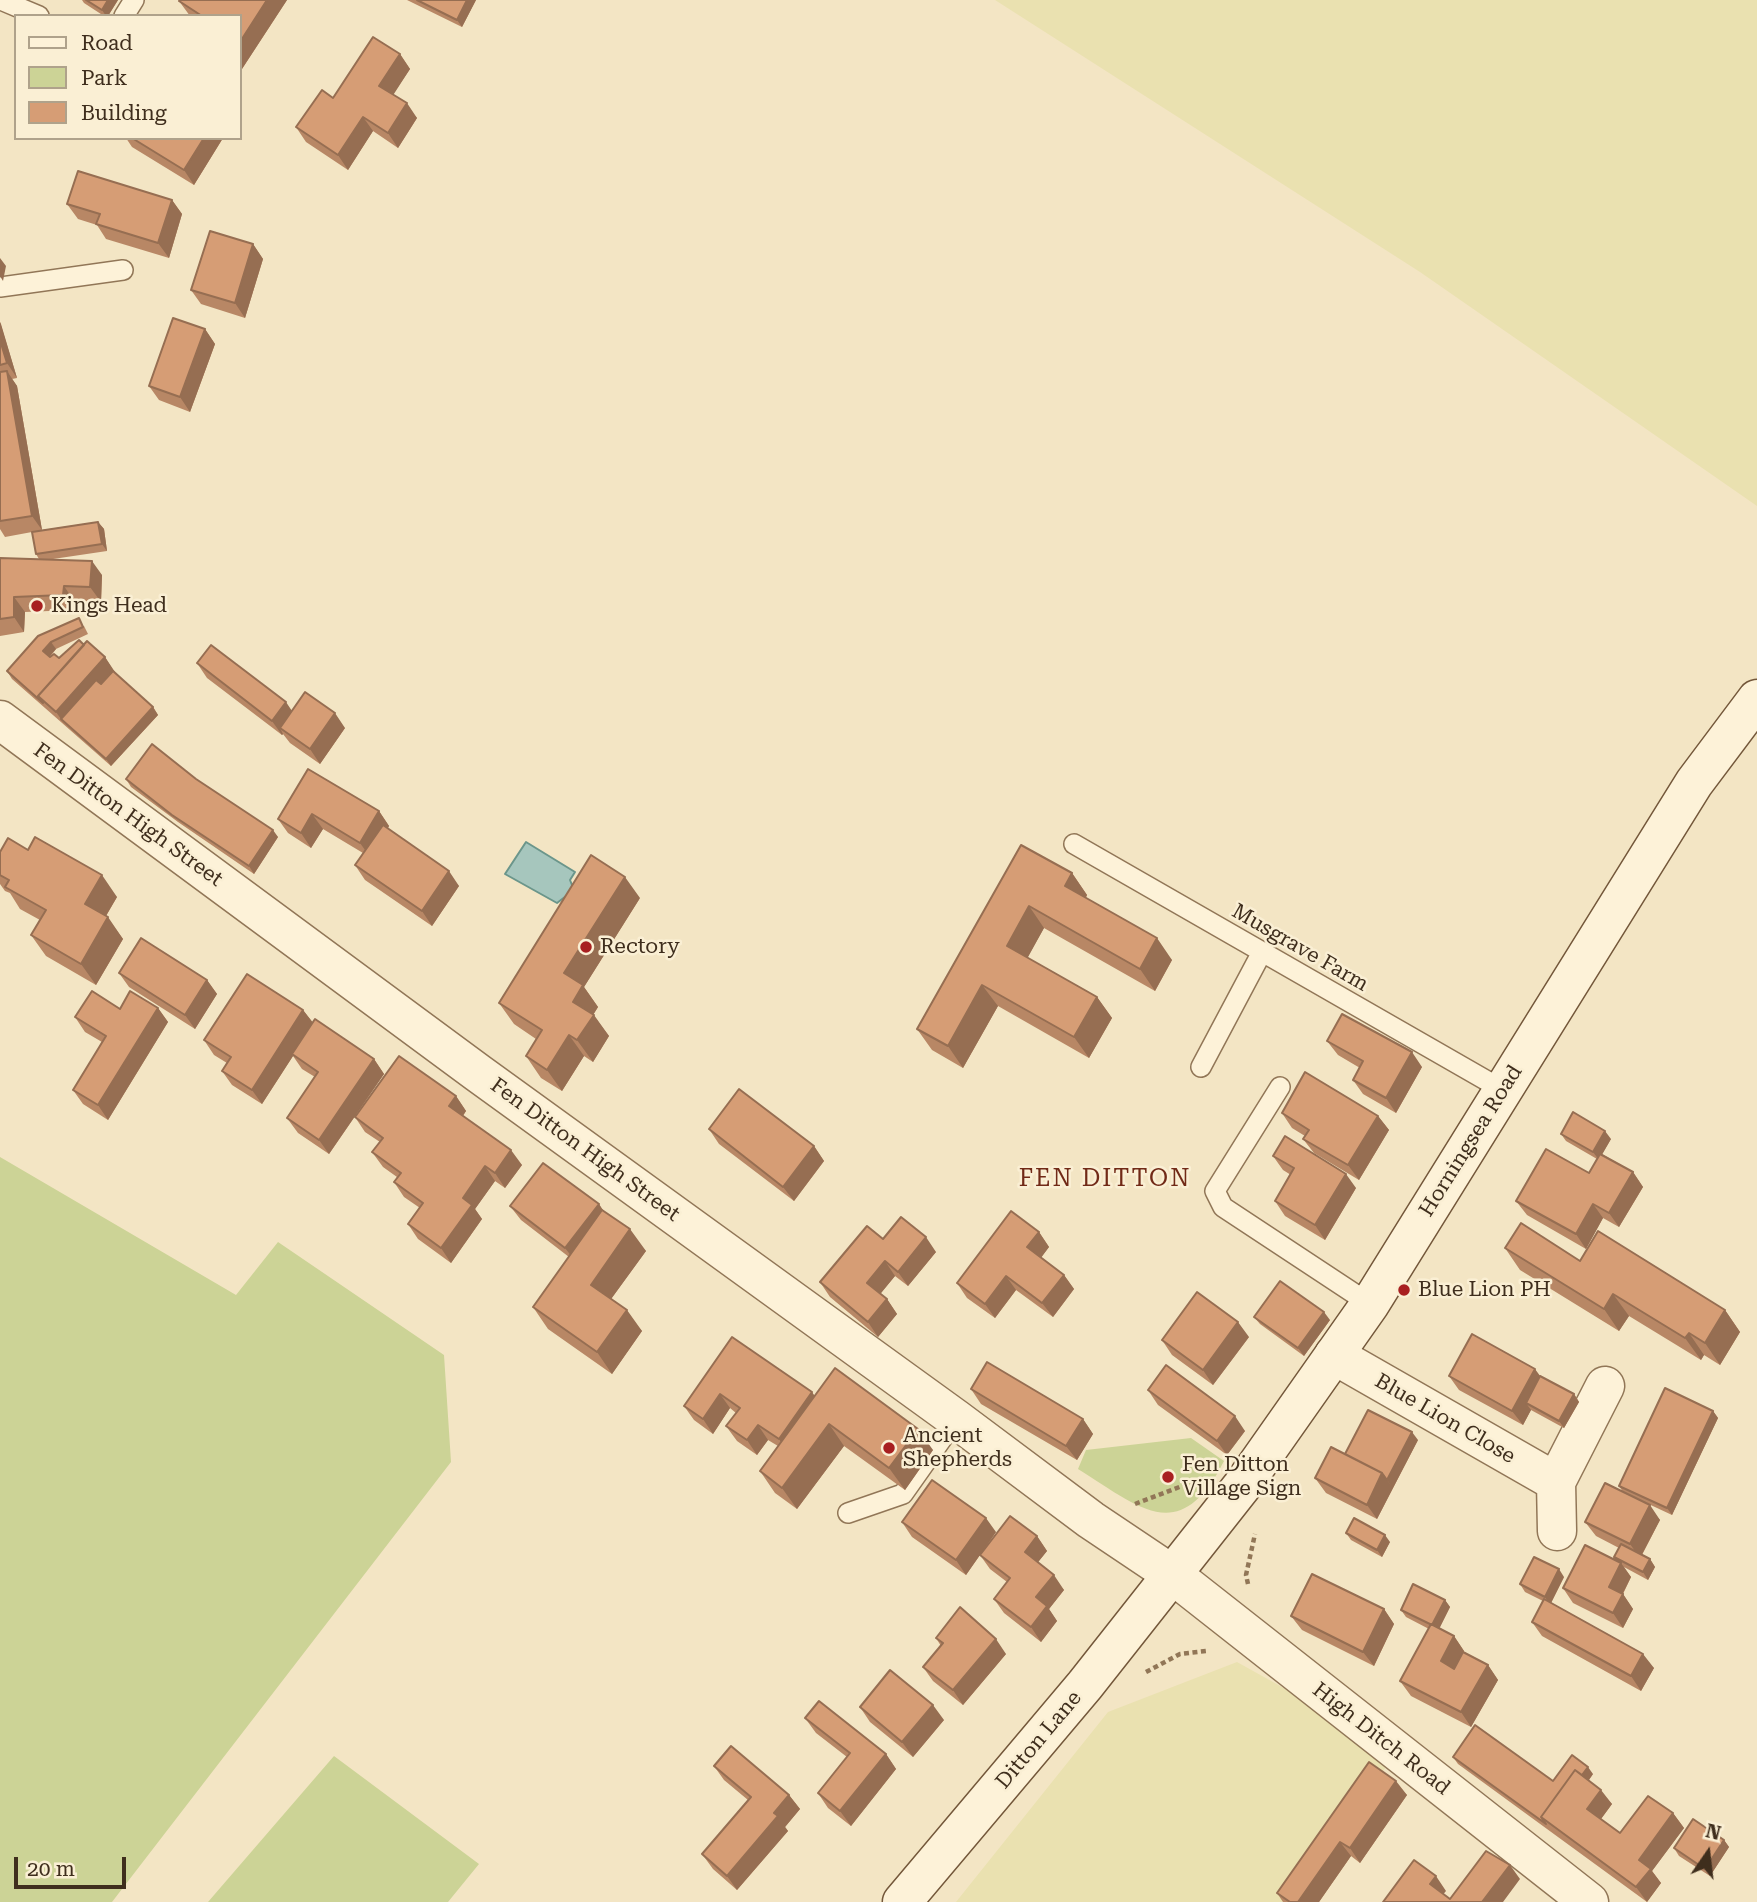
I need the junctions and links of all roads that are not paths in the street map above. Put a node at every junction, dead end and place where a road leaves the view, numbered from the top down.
1 (1, 0) edge
2 (34, 14) edge
3 (123, 270) dead end
4 (0, 288) edge
5 (1757, 699) edge
6 (0, 720) edge
7 (1074, 844) dead end
8 (1262, 952) junction
9 (1201, 1068) dead end
10 (1280, 1087) dead end
11 (1503, 1090) junction
12 (1370, 1304) junction
13 (1334, 1355) junction
14 (1605, 1387) dead end
15 (956, 1419) junction
16 (1556, 1482) junction
17 (848, 1513) dead end
18 (1557, 1531) dead end
19 (1173, 1575) junction
20 (902, 1902) edge
21 (1589, 1902) edge

1 - 2 lane
3 - 4 lane
5 - 11 street, Horningsea Road
6 - 15 street, Fen Ditton High Street
7 - 8 lane, Musgrave Farm
8 - 9 lane
8 - 11 lane, Musgrave Farm
10 - 12 lane
11 - 12 street, Horningsea Road
12 - 13 street, Horningsea Road
13 - 16 street, Blue Lion Close
13 - 19 street, Horningsea Road
14 - 16 street
15 - 17 lane
15 - 19 street, Fen Ditton High Street
16 - 18 street
19 - 20 street, Ditton Lane
19 - 21 street, High Ditch Road

